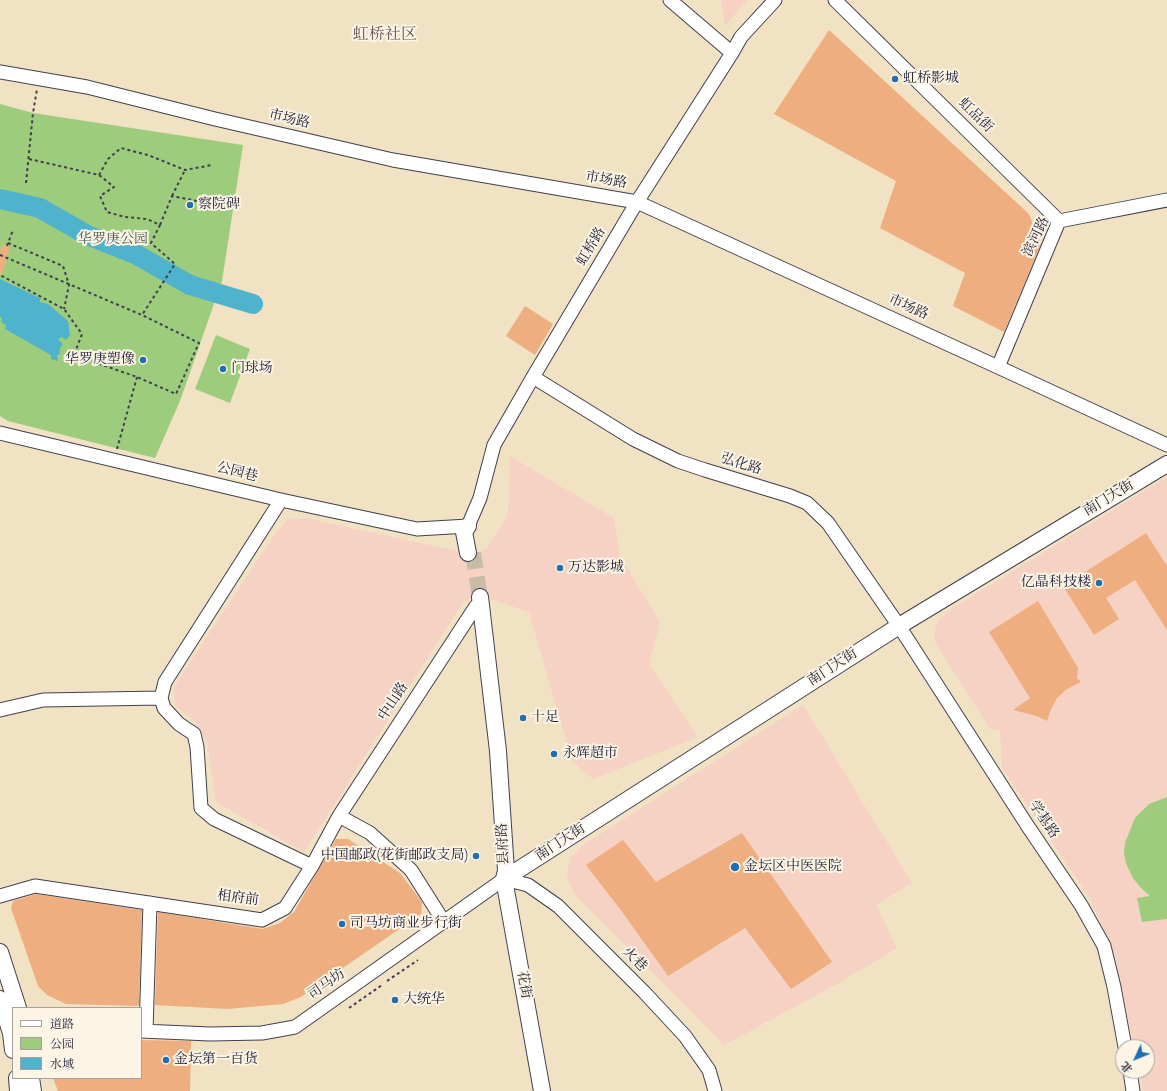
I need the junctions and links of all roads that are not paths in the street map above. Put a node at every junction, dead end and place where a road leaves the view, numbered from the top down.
1 (670, 0) edge
2 (775, 0) edge
3 (835, 0) edge
4 (732, 53) junction
5 (0, 72) edge
6 (1167, 200) edge
7 (638, 202) junction
8 (1060, 221) junction
9 (998, 367) junction
10 (533, 377) junction
11 (0, 433) edge
12 (1167, 445) edge
13 (1167, 464) edge
14 (281, 500) junction
15 (468, 526) junction
16 (470, 553) tunnel mouth
17 (477, 600) joint
18 (899, 626) junction
19 (161, 698) junction
20 (0, 710) edge
21 (339, 816) junction
22 (312, 866) junction
23 (504, 879) junction
24 (0, 896) edge
25 (150, 903) junction
26 (444, 922) junction
27 (0, 952) edge
28 (0, 999) edge
29 (18, 1007) edge
30 (144, 1031) edge
31 (8, 1034) edge
32 (1124, 1039) edge
33 (12, 1047) edge
34 (17, 1079) edge
35 (31, 1079) edge
36 (1131, 1079) edge
37 (18, 1091) edge
38 (33, 1091) edge
39 (542, 1091) edge
40 (715, 1091) edge
41 (1133, 1091) edge

1 - 4 street
2 - 4 street, 虹桥路
3 - 8 street, 虹品街
4 - 7 street, 虹桥路
5 - 7 street, 市场路
6 - 8 street, 滨河路
7 - 9 street, 市场路
7 - 10 street, 虹桥路
8 - 9 street, 滨河路
9 - 12 street, 市场路
10 - 15 street, 虹桥路
10 - 18 street, 弘化路
11 - 14 street, 公园巷
13 - 18 main road, 南门大街
14 - 15 street, 公园巷
14 - 19 street
15 - 16 main road
17 - 21 street, 中山路
17 - 23 main road, 县府路
18 - 23 main road, 南门大街
18 - 32 street, 学基路
19 - 20 street
19 - 22 street
21 - 22 street, 相府前
21 - 26 street
22 - 25 street, 相府前
23 - 26 street, 司马坊
23 - 39 main road, 花街
23 - 40 street, 火巷
24 - 25 street, 相府前
25 - 30 street
26 - 30 street, 司马坊
27 - 29 main road
28 - 31 main road
31 - 33 main road
34 - 37 main road
35 - 38 main road
36 - 41 street

